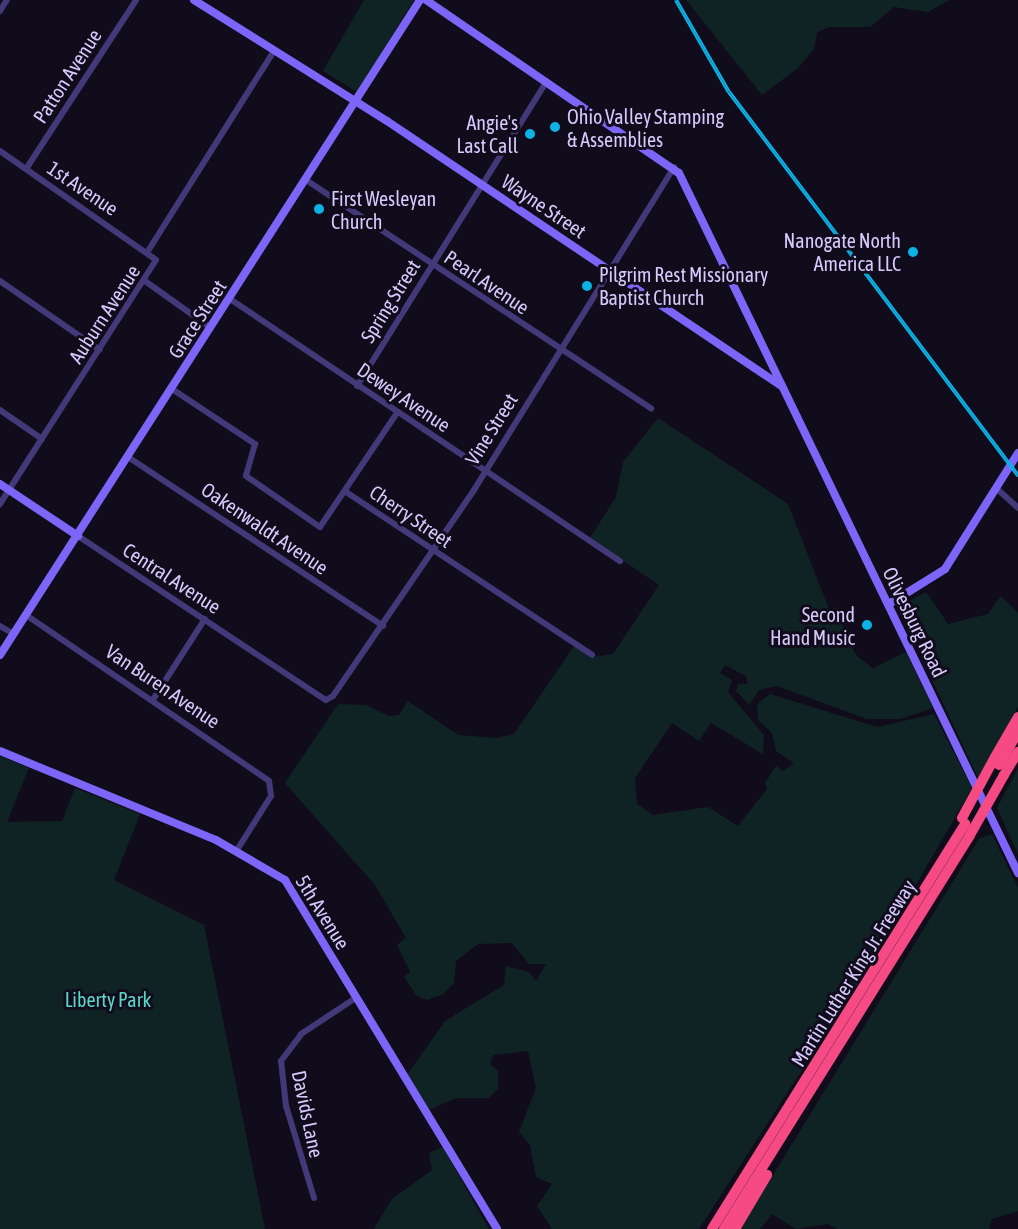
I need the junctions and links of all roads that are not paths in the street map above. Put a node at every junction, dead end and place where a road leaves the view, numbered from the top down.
1 (7, 0) edge
2 (136, 0) edge
3 (194, 0) edge
4 (420, 0) edge
5 (426, 0) edge
6 (0, 11) edge
7 (274, 51) junction
8 (547, 81) junction
9 (357, 101) junction
10 (1, 153) edge
11 (674, 166) junction
12 (26, 169) junction
13 (306, 180) junction
14 (483, 185) junction
15 (148, 251) junction
16 (432, 265) junction
17 (609, 270) junction
18 (0, 281) edge
19 (145, 282) junction
20 (230, 299) junction
21 (211, 328) junction
22 (100, 350) junction
23 (559, 351) junction
24 (357, 386) junction
25 (782, 386) junction
26 (172, 389) junction
27 (651, 408) dead end
28 (0, 410) edge
29 (397, 413) junction
30 (42, 439) junction
31 (1018, 453) edge
32 (128, 457) junction
33 (484, 470) junction
34 (0, 484) edge
35 (996, 488) junction
36 (9, 490) junction
37 (346, 492) junction
38 (0, 504) edge
39 (1018, 508) edge
40 (78, 536) junction
41 (433, 551) junction
42 (620, 561) dead end
43 (889, 604) junction
44 (26, 615) junction
45 (205, 620) junction
46 (0, 626) edge
47 (383, 626) junction
48 (14, 634) junction
49 (592, 655) dead end
50 (0, 656) edge
51 (154, 698) junction
52 (326, 700) joint
53 (1018, 717) edge
54 (1018, 732) edge
55 (0, 751) edge
56 (1018, 752) edge
57 (997, 761) junction
58 (1018, 766) edge
59 (1006, 778) junction
60 (237, 850) junction
61 (943, 871) junction
62 (1018, 873) edge
63 (354, 999) junction
64 (813, 1089) junction
65 (775, 1131) junction
66 (314, 1197) dead end
67 (497, 1229) edge
68 (706, 1229) edge
69 (712, 1229) edge
70 (724, 1229) edge
71 (735, 1229) edge

1 - 6 street
2 - 12 street, Patton Avenue
3 - 7 street, Wayne Street
4 - 9 street, Grace Street
5 - 8 street
7 - 9 street, Wayne Street
7 - 15 street, Auburn Avenue
8 - 11 street
8 - 14 street, Spring Street
9 - 13 street, Grace Street
9 - 14 street, Wayne Street
10 - 12 street, 1st Avenue
11 - 17 street, Vine Street
11 - 25 street, Olivesburg Road
12 - 15 street, 1st Avenue
13 - 16 street, Pearl Avenue
13 - 20 street, Grace Street
14 - 16 street, Spring Street
14 - 17 street, Wayne Street
15 - 19 street, Auburn Avenue
16 - 23 street, Pearl Avenue
16 - 24 street, Spring Street
17 - 23 street, Vine Street
17 - 25 street, Wayne Street
18 - 22 street
19 - 21 street
19 - 22 street, Auburn Avenue
20 - 21 street, Grace Street
20 - 24 street, Dewey Avenue
21 - 26 street, Grace Street
22 - 30 street, Auburn Avenue
23 - 27 street, Pearl Avenue
23 - 33 street, Vine Street
24 - 29 street, Dewey Avenue
25 - 43 street, Olivesburg Road
26 - 32 street, Grace Street
26 - 37 street, Cherry Street
28 - 30 street
29 - 33 street, Dewey Avenue
29 - 37 street
30 - 36 street, Auburn Avenue
31 - 35 street
32 - 40 street, Grace Street
32 - 47 street, Oakenwaldt Avenue
33 - 41 street, Vine Street
33 - 42 street, Dewey Avenue
34 - 36 street, Central Avenue
35 - 39 street
35 - 43 street
36 - 38 street, Auburn Avenue
36 - 40 street, Central Avenue
37 - 41 street, Cherry Street
40 - 44 street, Grace Street
40 - 45 street, Central Avenue
41 - 47 street, Vine Street
41 - 49 street, Cherry Street
43 - 62 street, Olivesburg Road
44 - 48 street, Grace Street
44 - 51 street, Van Buren Avenue
45 - 51 street
45 - 52 street, Central Avenue
46 - 48 street
47 - 52 street, Vine Street
48 - 50 street, Grace Street
51 - 60 street, Van Buren Avenue
53 - 57 highway
54 - 57 highway, Martin Luther King Jr. Freeway
55 - 60 street, 5th Avenue
56 - 59 highway, Martin Luther King Jr. Freeway
57 - 61 highway, Martin Luther King Jr. Freeway
58 - 59 highway
59 - 61 highway, Martin Luther King Jr. Freeway, bridge
60 - 63 street, 5th Avenue
61 - 64 highway, Martin Luther King Jr. Freeway
61 - 65 highway, Martin Luther King Jr. Freeway
63 - 66 street, Davids Lane
63 - 67 street, 5th Avenue
64 - 70 highway, Martin Luther King Jr. Freeway
64 - 71 highway
65 - 68 highway
65 - 69 highway, Martin Luther King Jr. Freeway

